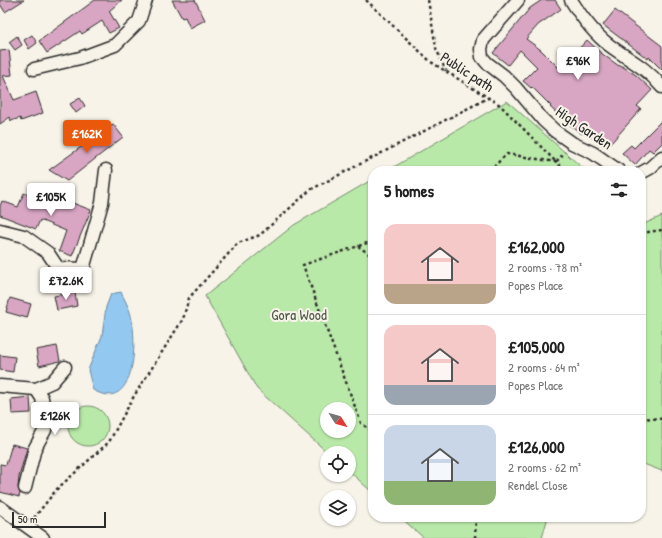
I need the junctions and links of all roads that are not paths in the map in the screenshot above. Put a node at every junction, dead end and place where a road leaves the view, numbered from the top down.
1 (146, 0) edge
2 (518, 0) edge
3 (571, 0) edge
4 (34, 69) dead end
5 (662, 87) edge
6 (662, 157) edge
7 (612, 166) edge
8 (106, 170) dead end
9 (646, 170) edge
10 (0, 230) edge
11 (65, 367) dead end
12 (0, 386) edge
13 (36, 389) junction
14 (25, 488) dead end
15 (0, 507) edge
16 (43, 538) edge

1 - 4 street
2 - 7 street, High Garden
3 - 5 street
6 - 9 street
8 - 10 street
11 - 13 street
12 - 13 street
13 - 14 street
15 - 16 street

